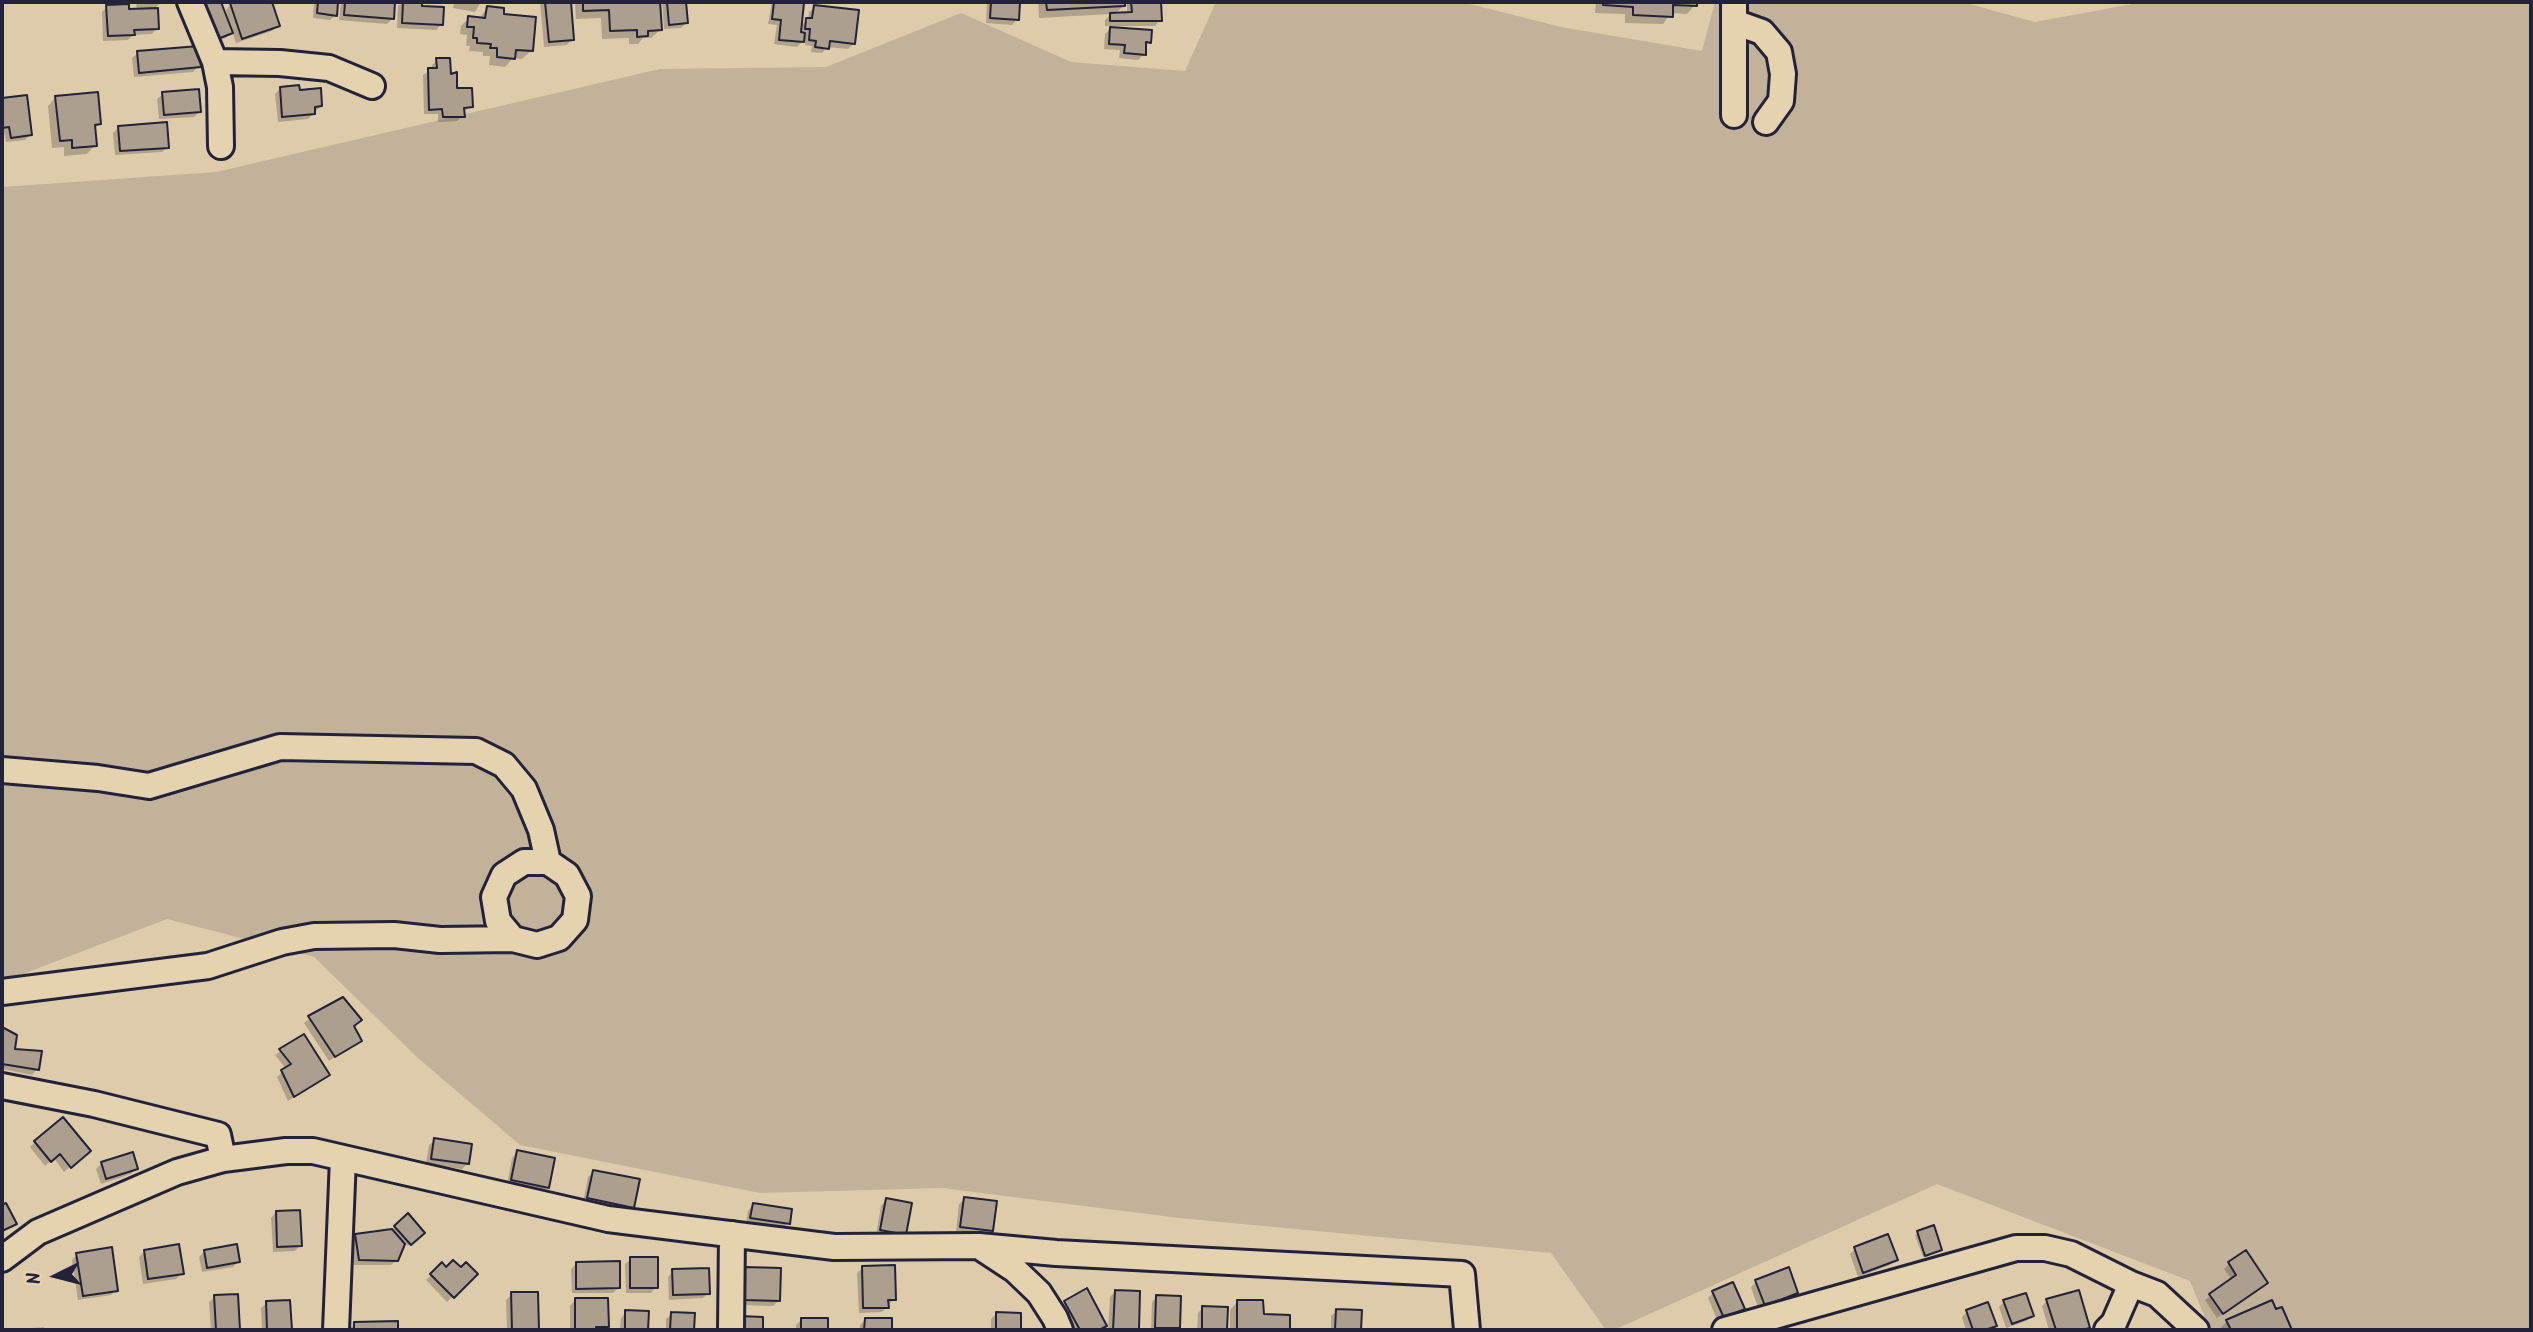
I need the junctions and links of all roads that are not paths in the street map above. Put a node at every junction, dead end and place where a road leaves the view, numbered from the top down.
1 (190, 2) edge
2 (1734, 12) edge
3 (215, 62) junction
4 (372, 86) dead end
5 (1734, 115) dead end
6 (1766, 122) dead end
7 (221, 146) dead end
8 (2, 770) edge
9 (548, 862) junction
10 (513, 939) junction
11 (2, 992) edge
12 (2, 1086) edge
13 (343, 1158) junction
14 (223, 1159) junction
15 (732, 1234) junction
16 (979, 1246) junction
17 (2, 1259) edge
18 (2131, 1284) junction
19 (335, 1330) edge
20 (731, 1330) edge
21 (1060, 1330) edge
22 (1467, 1330) edge
23 (1725, 1330) edge
24 (2107, 1330) edge
25 (2196, 1330) edge

1 - 3 street
2 - 5 street
2 - 6 street
3 - 4 street
3 - 7 street
8 - 9 street
9 - 10 street
9 - 10 street
10 - 11 street
12 - 14 street
13 - 14 street
13 - 15 street
13 - 19 street
14 - 17 street
15 - 16 street
15 - 20 street
16 - 21 street
16 - 22 street
18 - 23 street
18 - 24 street
18 - 25 street

